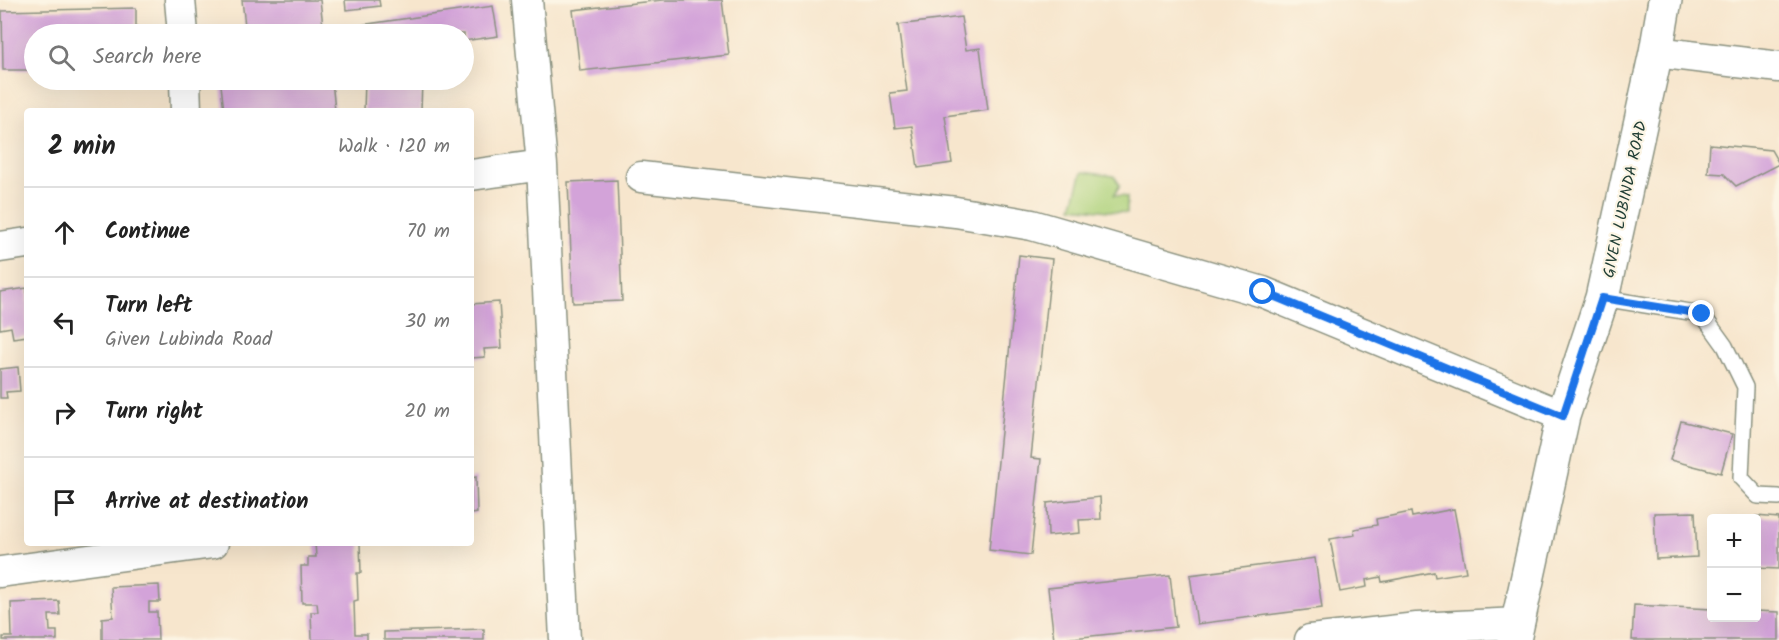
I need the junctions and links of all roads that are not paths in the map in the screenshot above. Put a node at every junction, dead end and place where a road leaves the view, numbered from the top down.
1 (180, 0) edge
2 (527, 0) edge
3 (1665, 0) edge
4 (182, 24) edge
5 (1656, 52) junction
6 (1779, 67) edge
7 (185, 90) edge
8 (186, 108) edge
9 (542, 165) junction
10 (474, 175) edge
11 (641, 177) dead end
12 (24, 243) edge
13 (0, 247) edge
14 (1602, 298) junction
15 (1563, 416) junction
16 (1779, 497) edge
17 (191, 546) edge
18 (0, 572) edge
19 (1516, 632) edge
20 (566, 640) edge
21 (1310, 640) edge

1 - 4 street
2 - 9 street
3 - 5 street, GIVEN LUBINDA ROAD
5 - 6 street
5 - 14 street, GIVEN LUBINDA ROAD
7 - 8 street
9 - 10 street
9 - 20 street
11 - 15 street
12 - 13 street
14 - 15 street, GIVEN LUBINDA ROAD
14 - 16 lane
15 - 19 street, GIVEN LUBINDA ROAD
17 - 18 street
19 - 21 street

